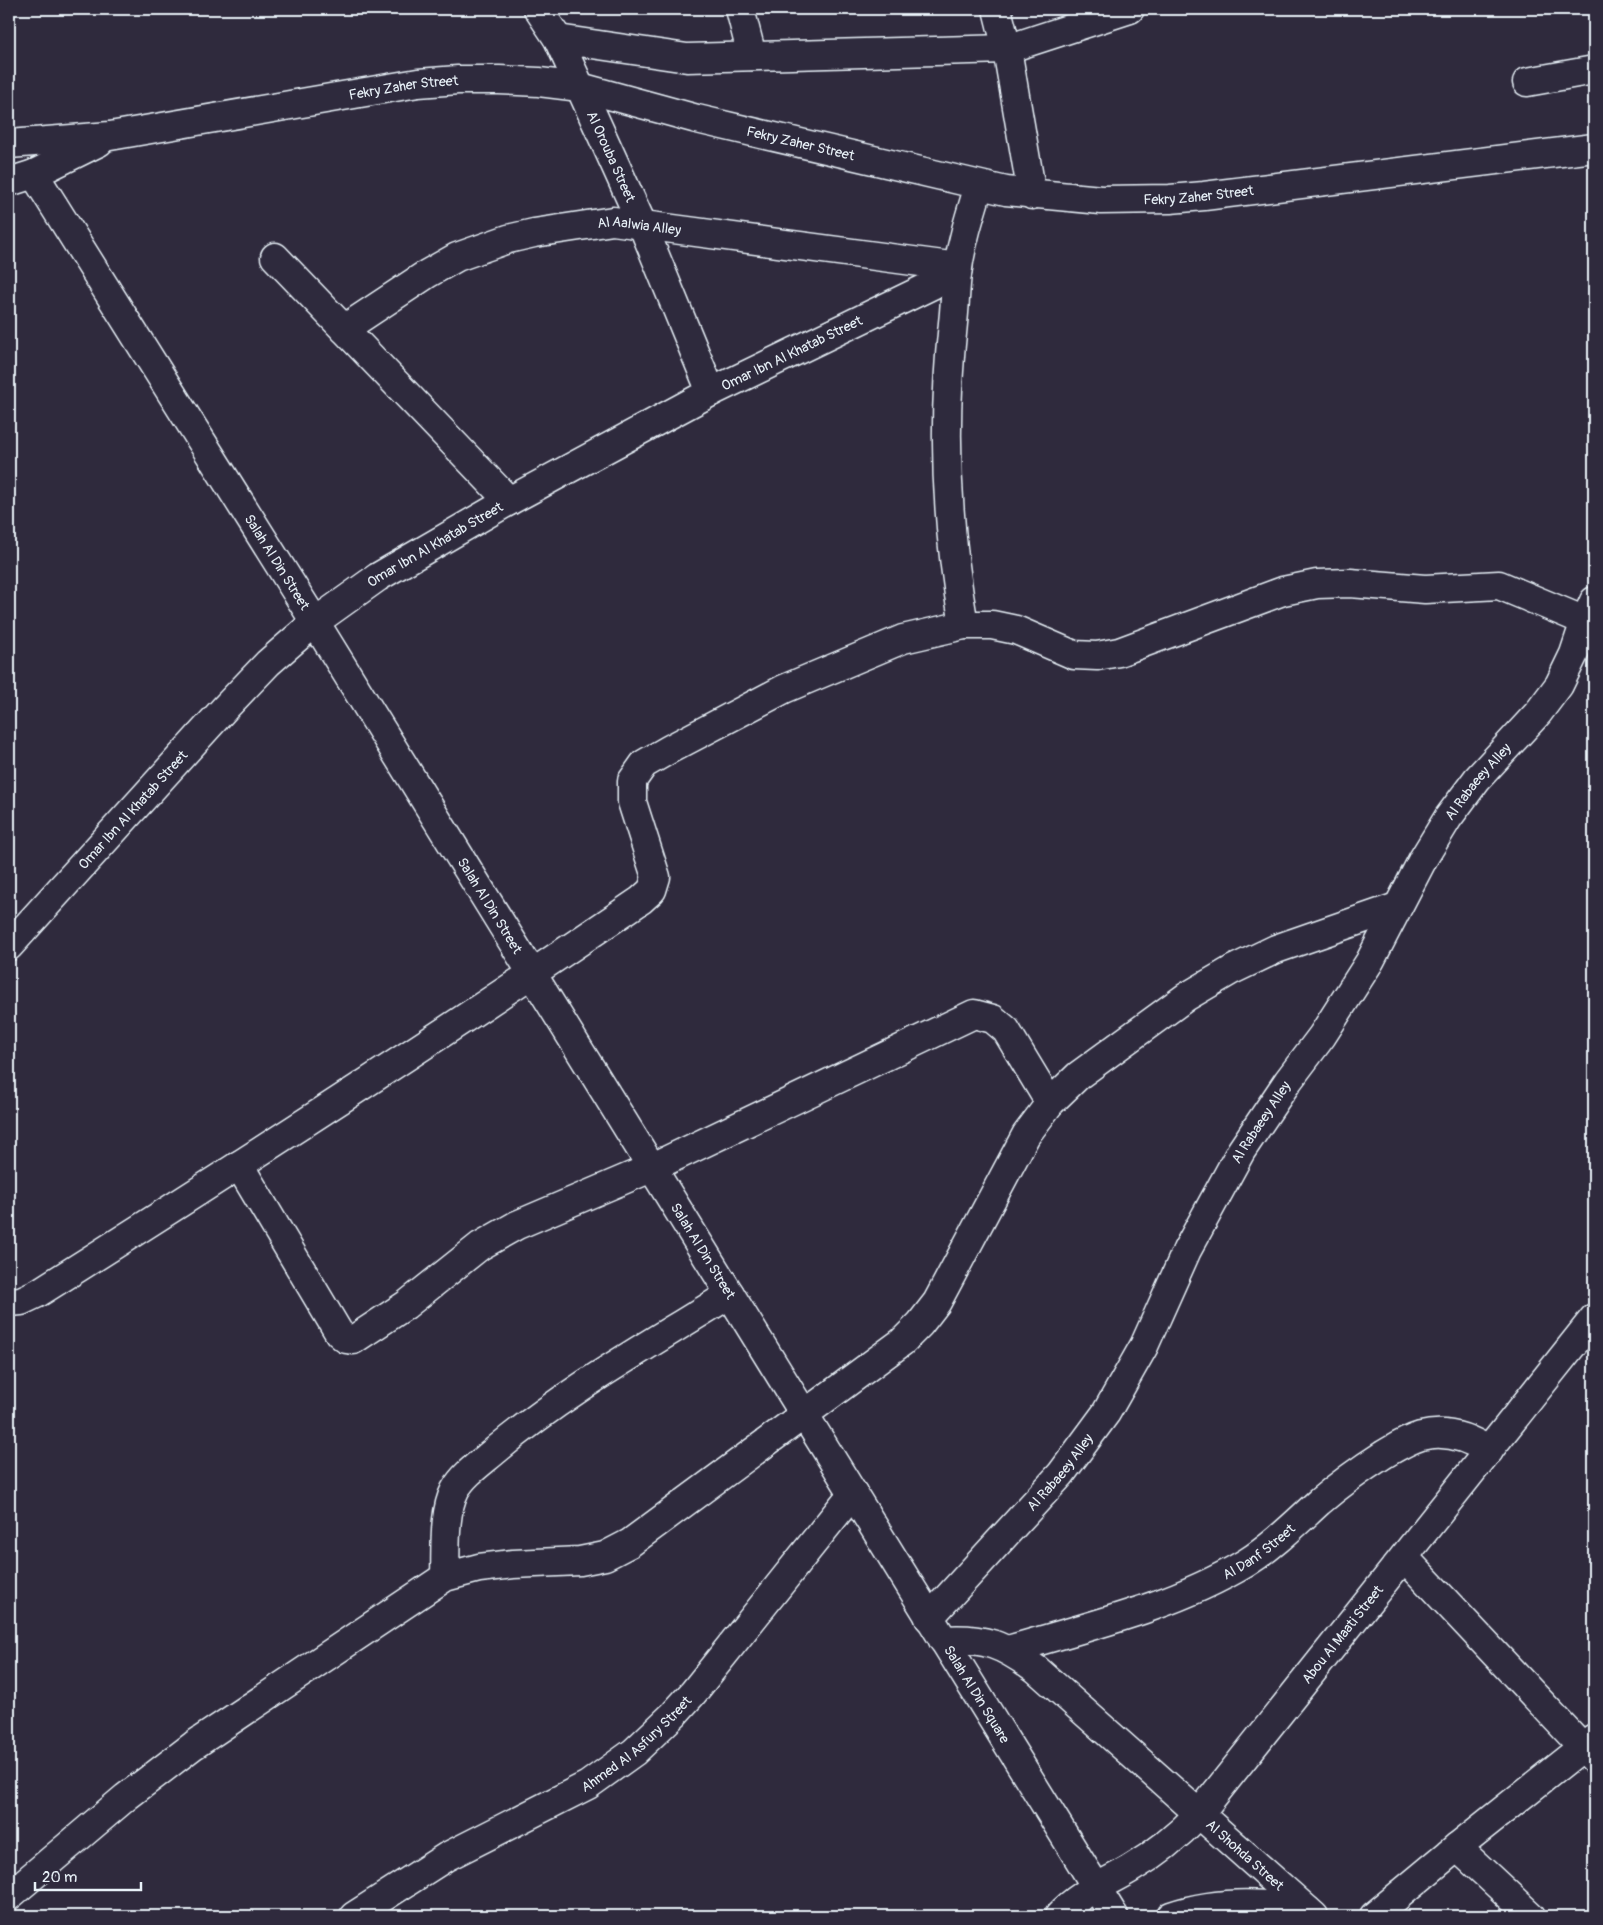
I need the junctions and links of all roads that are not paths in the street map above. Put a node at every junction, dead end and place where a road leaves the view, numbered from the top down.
1 (538, 9) edge
2 (740, 9) edge
3 (997, 9) edge
4 (1130, 9) edge
5 (558, 39) junction
6 (1007, 49) junction
7 (752, 56) junction
8 (1594, 70) edge
9 (1527, 82) dead end
10 (580, 87) junction
11 (110, 136) junction
12 (9, 144) edge
13 (1594, 148) edge
14 (21, 178) edge
15 (979, 186) junction
16 (1032, 195) junction
17 (642, 224) junction
18 (274, 257) dead end
19 (958, 270) junction
20 (344, 329) junction
21 (711, 392) junction
22 (509, 501) junction
23 (1590, 611) edge
24 (315, 622) junction
25 (964, 625) junction
26 (1397, 907) junction
27 (9, 946) edge
28 (532, 974) junction
29 (1050, 1103) junction
30 (239, 1165) junction
31 (651, 1168) junction
32 (730, 1294) junction
33 (9, 1302) edge
34 (1594, 1318) edge
35 (804, 1414) junction
36 (1489, 1450) junction
37 (853, 1493) junction
38 (1404, 1557) junction
39 (445, 1576) junction
40 (929, 1618) junction
41 (943, 1640) junction
42 (1008, 1650) junction
43 (1590, 1748) edge
44 (1200, 1814) junction
45 (1457, 1847) junction
46 (1096, 1887) junction
47 (9, 1896) edge
48 (1311, 1913) edge
49 (354, 1916) edge
50 (1059, 1916) edge
51 (1114, 1916) edge
52 (1171, 1916) edge
53 (1374, 1916) edge
54 (1531, 1916) edge

1 - 5 street, Al Orouba Street
2 - 7 street
3 - 6 street
4 - 6 street
5 - 7 street
5 - 10 street, Al Orouba Street
6 - 7 street
6 - 16 street
8 - 9 street
10 - 11 street, Fekry Zaher Street
10 - 15 street, Fekry Zaher Street
10 - 17 street, Al Orouba Street
11 - 12 street, Fekry Zaher Street
11 - 14 street
13 - 16 street, Fekry Zaher Street
14 - 24 street, Salah Al Din Street
15 - 16 street, Fekry Zaher Street
15 - 19 street
17 - 19 street, Al Aalwia Alley
17 - 20 street, Al Aalwia Alley
17 - 21 street, Al Orouba Street
18 - 20 street
19 - 21 street, Omar Ibn Al Khatab Street
19 - 25 street
20 - 22 street
21 - 22 street, Omar Ibn Al Khatab Street
22 - 24 street, Omar Ibn Al Khatab Street
23 - 25 street
23 - 26 street, Al Rabaeey Alley
24 - 27 street, Omar Ibn Al Khatab Street
24 - 28 street, Salah Al Din Street
25 - 28 street
26 - 29 street
26 - 40 street, Al Rabaeey Alley
28 - 30 street
28 - 31 street, Salah Al Din Street
29 - 31 street
29 - 35 street
30 - 31 street
30 - 33 street
31 - 32 street, Salah Al Din Street
32 - 35 street, Salah Al Din Street
32 - 39 street
34 - 36 street, Abou Al Maati Street
35 - 37 street, Salah Al Din Street
35 - 39 street
36 - 38 street, Abou Al Maati Street
36 - 42 street, Al Danf Street
37 - 40 street, Salah Al Din Street
37 - 49 street, Ahmed Al Asfury Street
38 - 43 street
38 - 44 street, Abou Al Maati Street
39 - 47 street
40 - 41 street, Salah Al Din Street
41 - 42 street, Salah Al Din Square
41 - 46 street, Salah Al Din Square
42 - 44 street, Salah Al Din Square
43 - 45 street
44 - 46 street, Abou Al Maati Street
44 - 48 street, Al Shohda Street
45 - 53 street
45 - 54 street
46 - 50 street, Abou Al Maati Street
46 - 51 street, Salah Al Din Square
48 - 52 street

